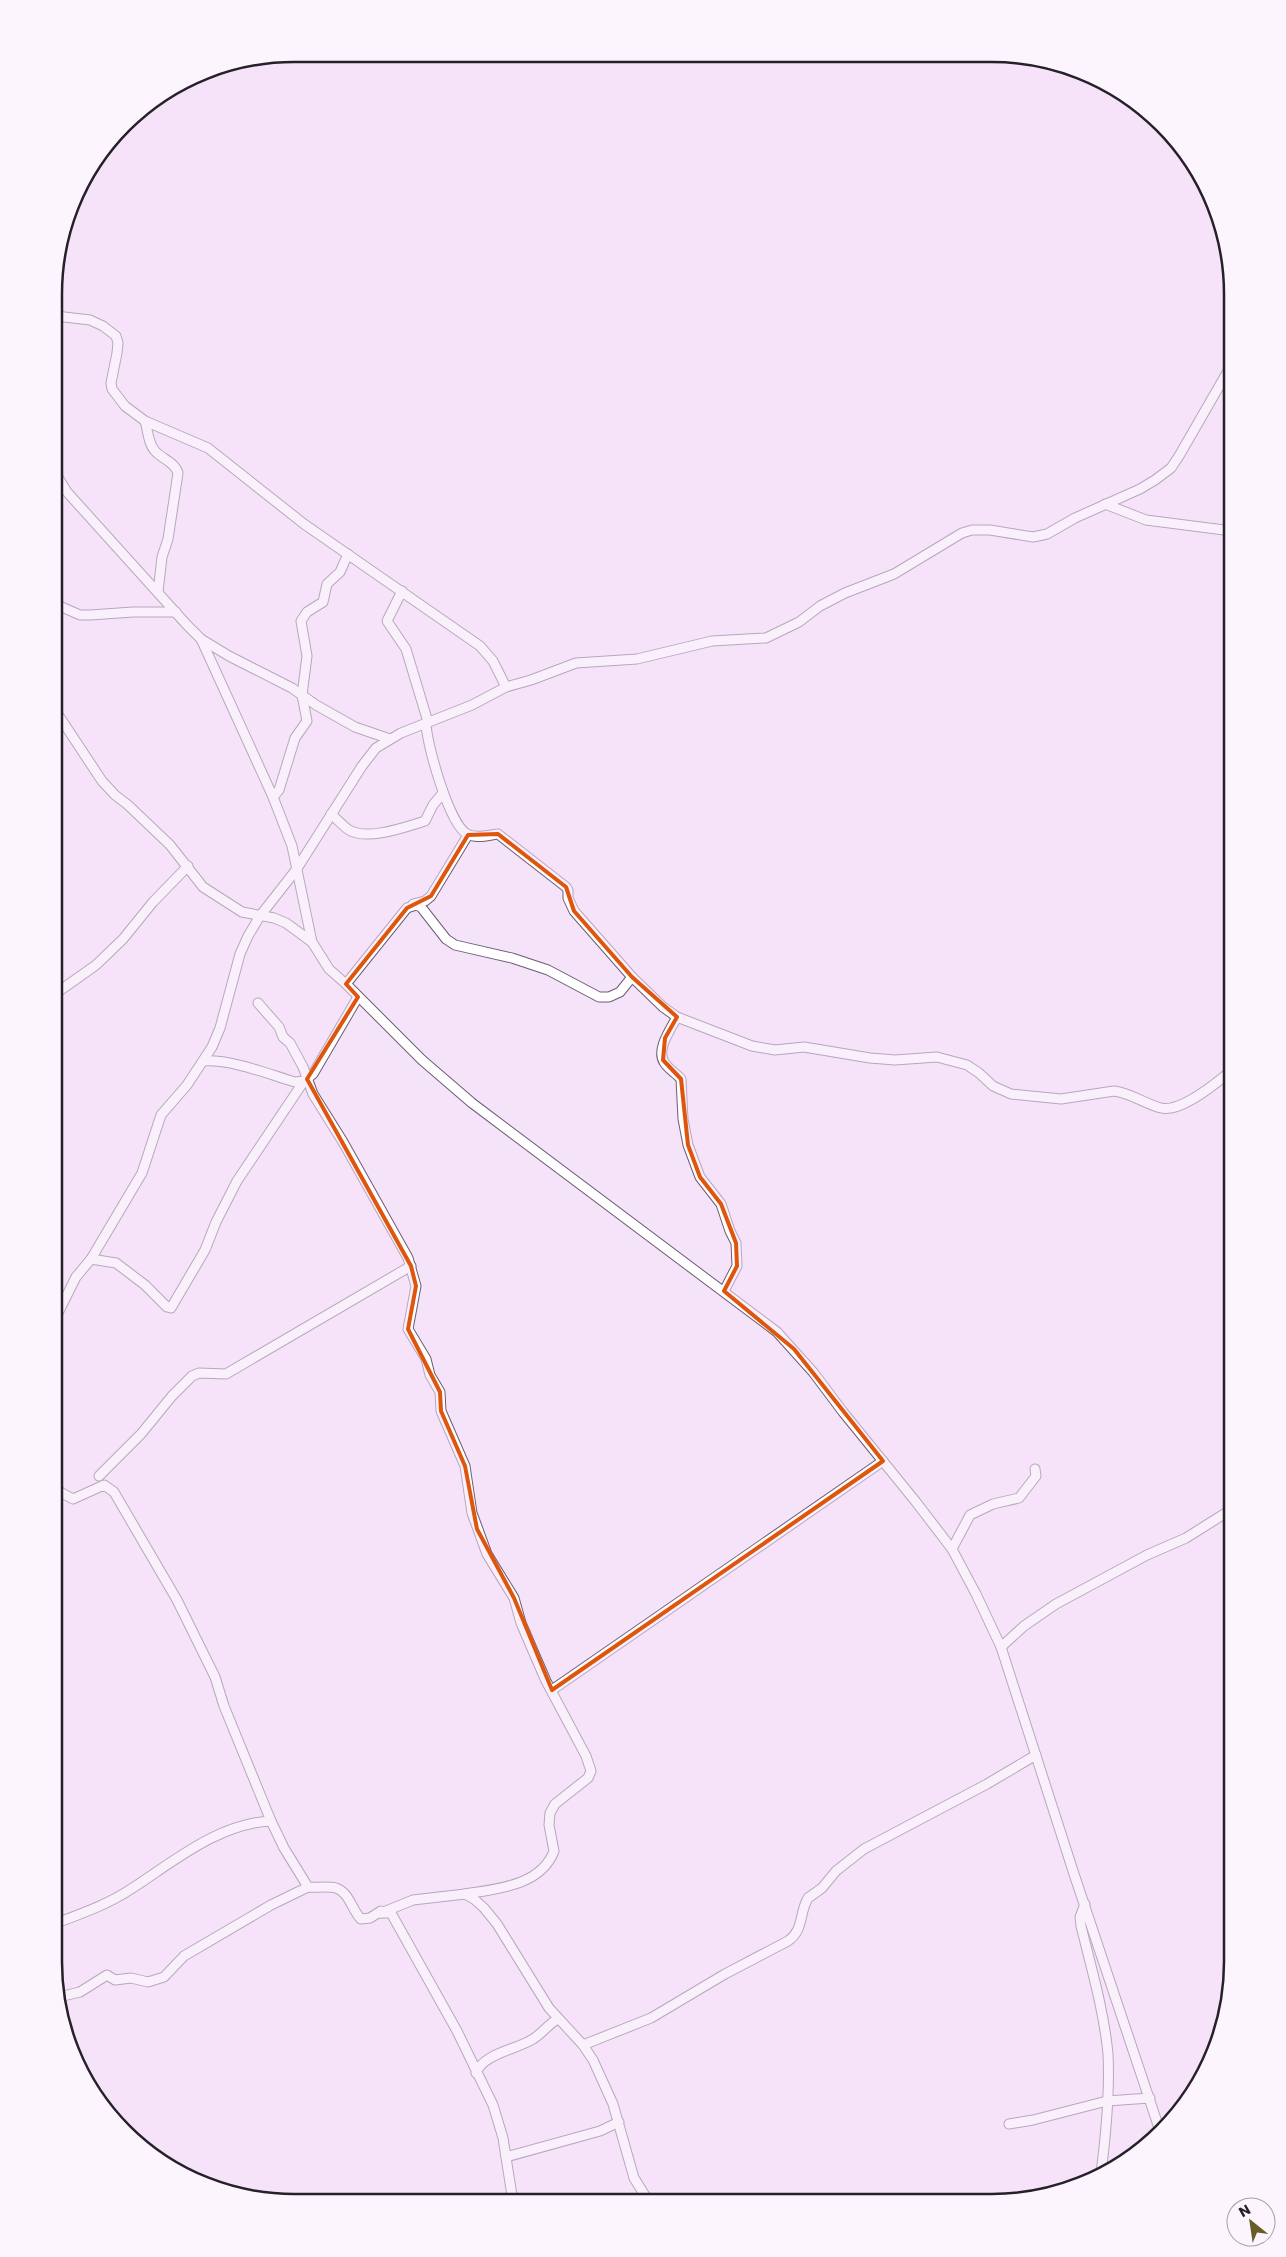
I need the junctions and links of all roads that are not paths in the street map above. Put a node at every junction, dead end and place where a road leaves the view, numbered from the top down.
1 (62, 317) edge
2 (1224, 378) edge
3 (145, 421) junction
4 (62, 484) edge
5 (1105, 504) junction
6 (1224, 530) edge
7 (348, 554) junction
8 (402, 591) junction
9 (158, 592) junction
10 (62, 607) edge
11 (176, 612) junction
12 (202, 638) junction
13 (506, 687) junction
14 (302, 694) junction
15 (62, 720) edge
16 (427, 723) junction
17 (390, 739) junction
18 (444, 793) junction
19 (273, 797) junction
20 (331, 814) junction
21 (468, 835) junction
22 (188, 866) junction
23 (296, 870) junction
24 (411, 906) junction
25 (260, 916) junction
26 (312, 942) junction
27 (632, 977) junction
28 (346, 984) junction
29 (62, 989) edge
30 (358, 996) junction
31 (258, 1003) dead end
32 (677, 1017) junction
33 (203, 1061) junction
34 (1224, 1076) edge
35 (306, 1080) junction
36 (91, 1259) junction
37 (411, 1266) junction
38 (724, 1291) junction
39 (62, 1304) edge
40 (883, 1461) junction
41 (1035, 1469) dead end
42 (99, 1476) dead end
43 (62, 1493) edge
44 (1224, 1513) edge
45 (952, 1549) junction
46 (1001, 1647) junction
47 (552, 1690) junction
48 (1036, 1755) junction
49 (271, 1822) junction
50 (308, 1887) junction
51 (464, 1894) junction
52 (1085, 1904) junction
53 (380, 1913) junction
54 (62, 1921) edge
55 (64, 1995) edge
56 (558, 2019) junction
57 (583, 2045) junction
58 (476, 2072) junction
59 (1150, 2098) junction
60 (1107, 2100) junction
61 (619, 2122) junction
62 (1158, 2123) edge
63 (1009, 2124) dead end
64 (506, 2157) junction
65 (1102, 2166) edge
66 (512, 2194) edge
67 (644, 2194) edge

1 - 3 street
2 - 5 street
3 - 7 street
3 - 9 street
4 - 9 street
5 - 6 street
5 - 13 street
7 - 8 street
7 - 14 street
8 - 13 street
8 - 16 street
9 - 11 street
10 - 11 street
11 - 12 street
12 - 14 street
12 - 19 street
13 - 16 street
14 - 17 street
14 - 19 street
15 - 22 street
16 - 17 street
16 - 18 street
17 - 20 street
18 - 20 street
18 - 21 street
19 - 23 street
20 - 23 street
21 - 24 street
21 - 27 street
22 - 25 street
22 - 29 street
23 - 25 street
23 - 26 street
24 - 27 street
24 - 28 street
25 - 26 street
25 - 33 street
26 - 28 street
27 - 32 street
28 - 30 street
30 - 35 street
30 - 38 street
31 - 35 street
32 - 34 street
32 - 38 street
33 - 35 street
33 - 36 street
35 - 36 street
35 - 37 street
36 - 39 street
37 - 42 street
37 - 47 street
38 - 40 street
40 - 45 street
40 - 47 street
41 - 45 street
43 - 49 street
44 - 46 street
45 - 46 street
46 - 48 street
47 - 51 street
48 - 52 street
48 - 57 street
49 - 50 street
49 - 54 street
50 - 53 street
50 - 55 street
51 - 53 street
51 - 56 street
52 - 59 street
52 - 60 street
53 - 58 street
56 - 57 street
56 - 58 street
57 - 61 street
58 - 64 street
59 - 60 street
59 - 62 street
60 - 63 street
60 - 65 street
61 - 64 street
61 - 67 street
64 - 66 street

